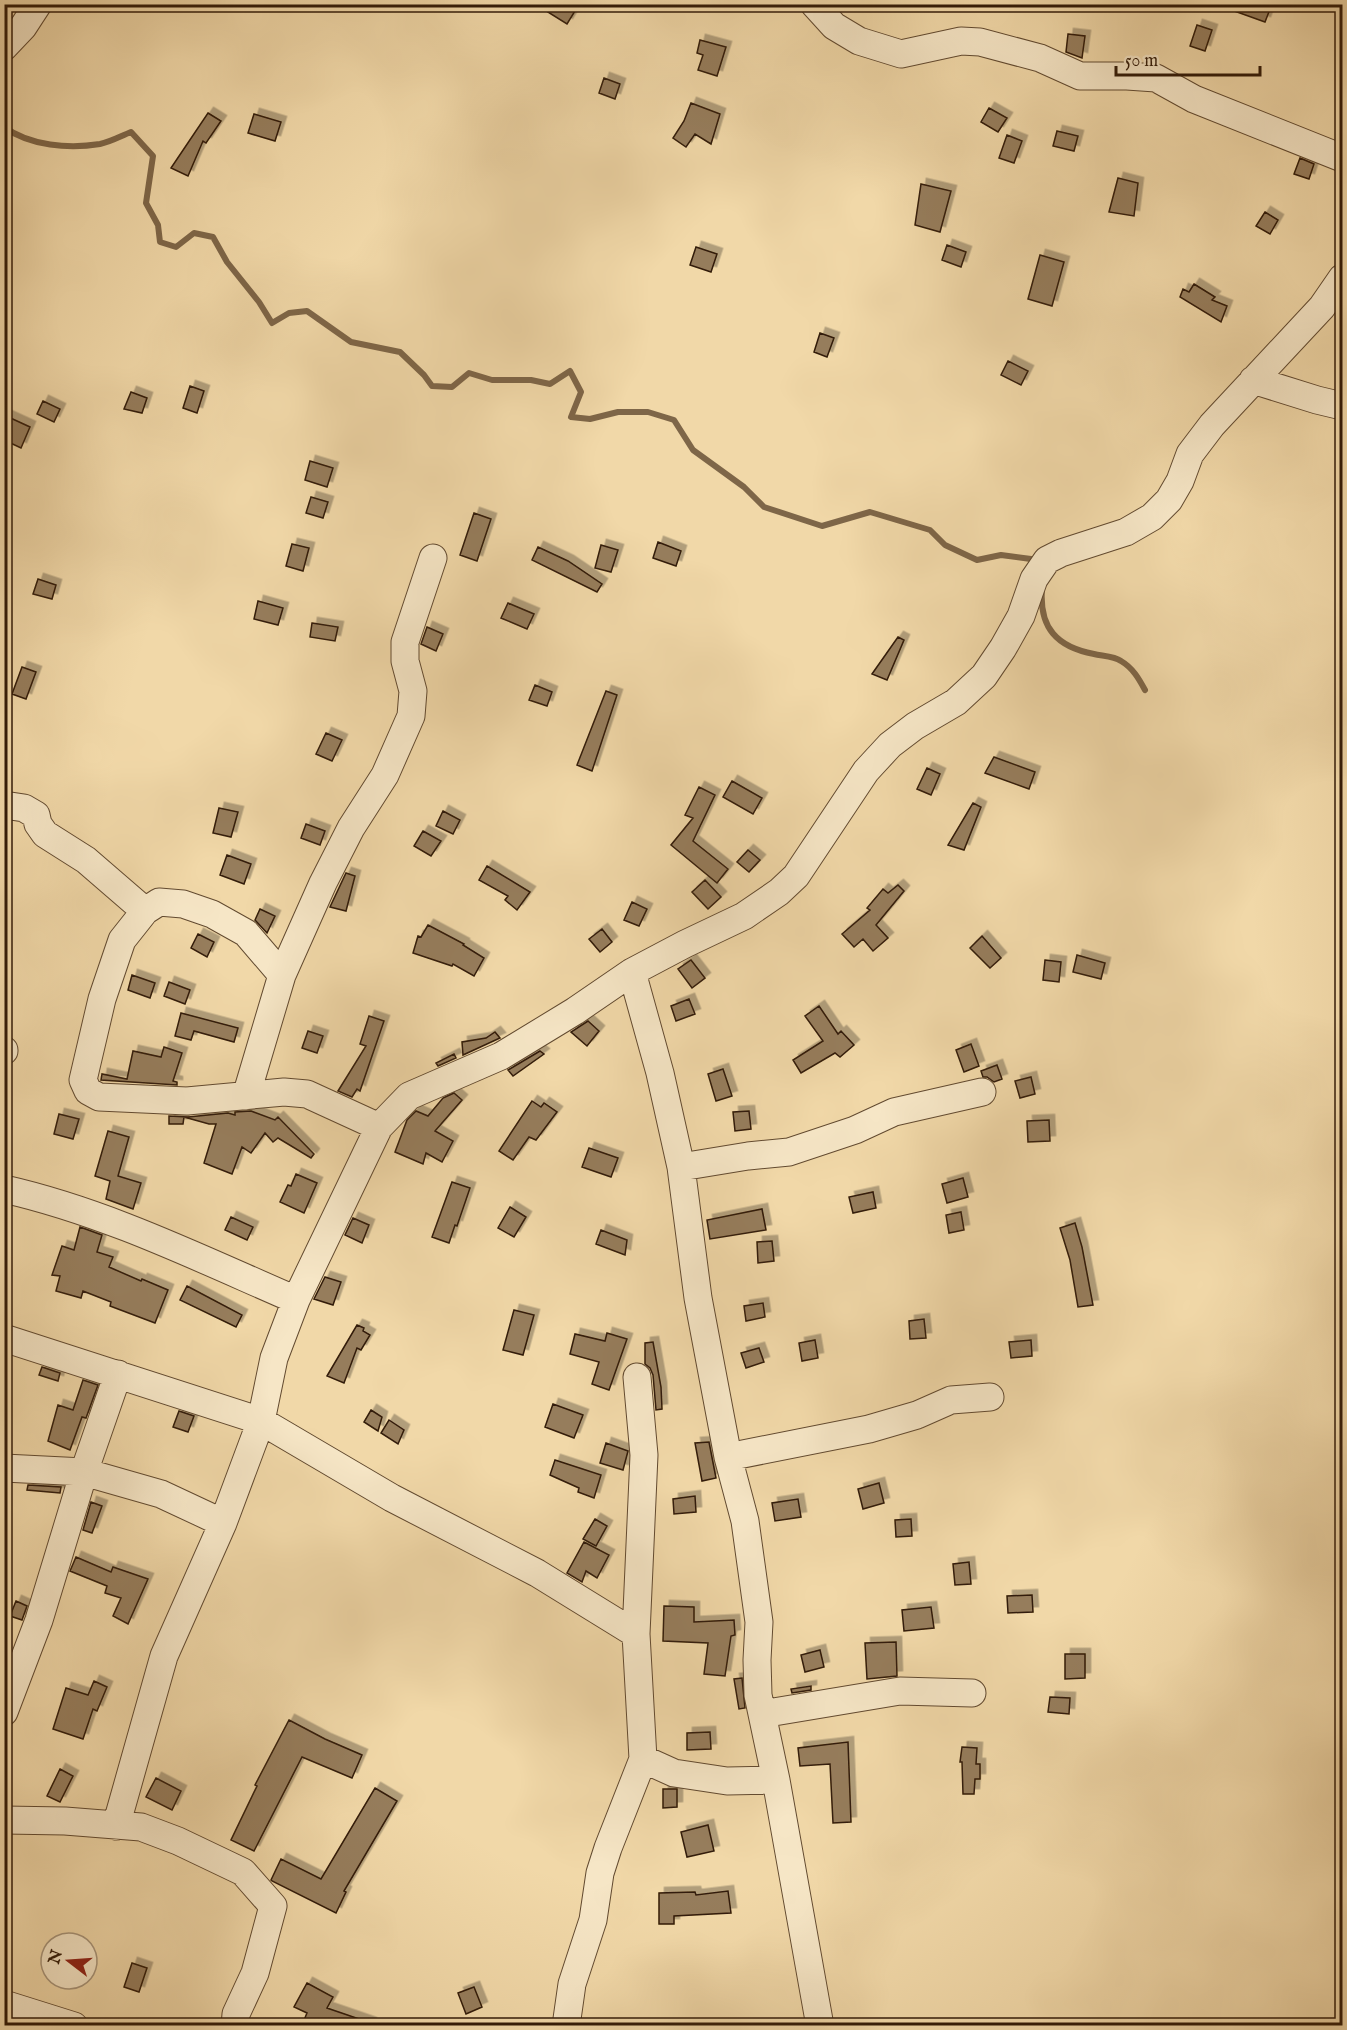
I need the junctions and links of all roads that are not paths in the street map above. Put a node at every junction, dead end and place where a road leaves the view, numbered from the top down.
1 (38, 4) edge
2 (814, 4) edge
3 (4, 47) edge
4 (1342, 158) edge
5 (1342, 278) edge
6 (1252, 381) junction
7 (1342, 406) edge
8 (433, 558) dead end
9 (4, 804) edge
10 (145, 911) junction
11 (632, 972) junction
12 (282, 975) junction
13 (982, 1092) dead end
14 (246, 1096) junction
15 (379, 1127) junction
16 (681, 1167) junction
17 (4, 1189) edge
18 (297, 1300) junction
19 (4, 1338) edge
20 (118, 1374) junction
21 (637, 1377) dead end
22 (990, 1397) dead end
23 (261, 1420) junction
24 (728, 1457) junction
25 (4, 1468) edge
26 (84, 1472) junction
27 (223, 1522) junction
28 (636, 1634) junction
29 (972, 1693) dead end
30 (4, 1712) edge
31 (762, 1714) junction
32 (643, 1759) junction
33 (776, 1780) junction
34 (4, 1820) edge
35 (116, 1826) junction
36 (4, 2004) edge
37 (74, 2025) edge
38 (235, 2025) edge
39 (566, 2025) edge
40 (820, 2025) edge

1 - 3 street
2 - 4 street
5 - 6 street
6 - 7 street
6 - 11 street
8 - 12 street
9 - 10 street
10 - 12 street
10 - 14 street
11 - 15 street
11 - 16 street
12 - 14 street
13 - 16 street
14 - 15 street
15 - 18 street
16 - 24 street
17 - 18 street
18 - 23 street
19 - 20 street
20 - 23 street
20 - 26 street
21 - 28 street
22 - 24 street
23 - 27 street
23 - 28 street
24 - 31 street
25 - 26 street
26 - 27 street
26 - 30 street
27 - 35 street
28 - 32 street
29 - 31 street
31 - 33 street
32 - 33 street
32 - 39 street
33 - 40 street
34 - 35 street
35 - 38 street
36 - 37 street

